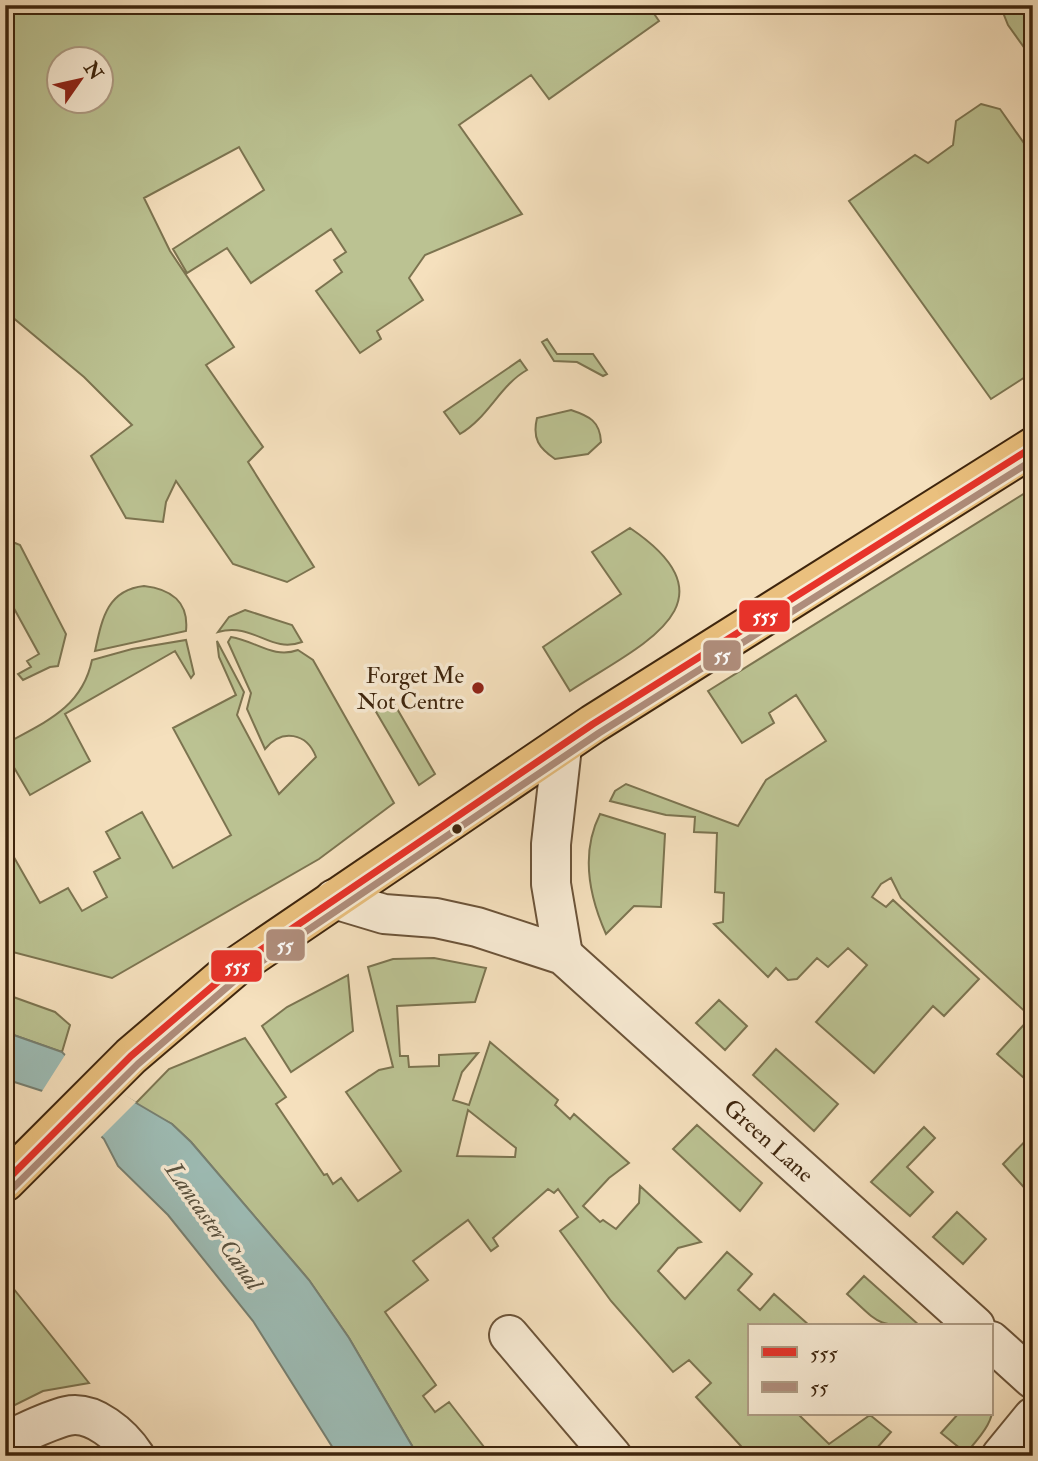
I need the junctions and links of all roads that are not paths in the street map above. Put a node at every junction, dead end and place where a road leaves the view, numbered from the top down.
1 (1033, 447) edge
2 (562, 747) junction
3 (334, 899) junction
4 (563, 955) junction
5 (5, 1182) edge
6 (973, 1324) edge
7 (509, 1335) dead end
8 (992, 1342) edge
9 (1033, 1379) edge
10 (1033, 1417) edge
11 (5, 1441) edge
12 (130, 1449) edge
13 (612, 1456) edge
14 (1001, 1456) edge

1 - 2 main road
2 - 3 main road
2 - 4 street
3 - 4 street, Green Lane
3 - 5 main road
4 - 6 street, Green Lane
7 - 13 street
8 - 9 street
10 - 14 street
11 - 12 street

